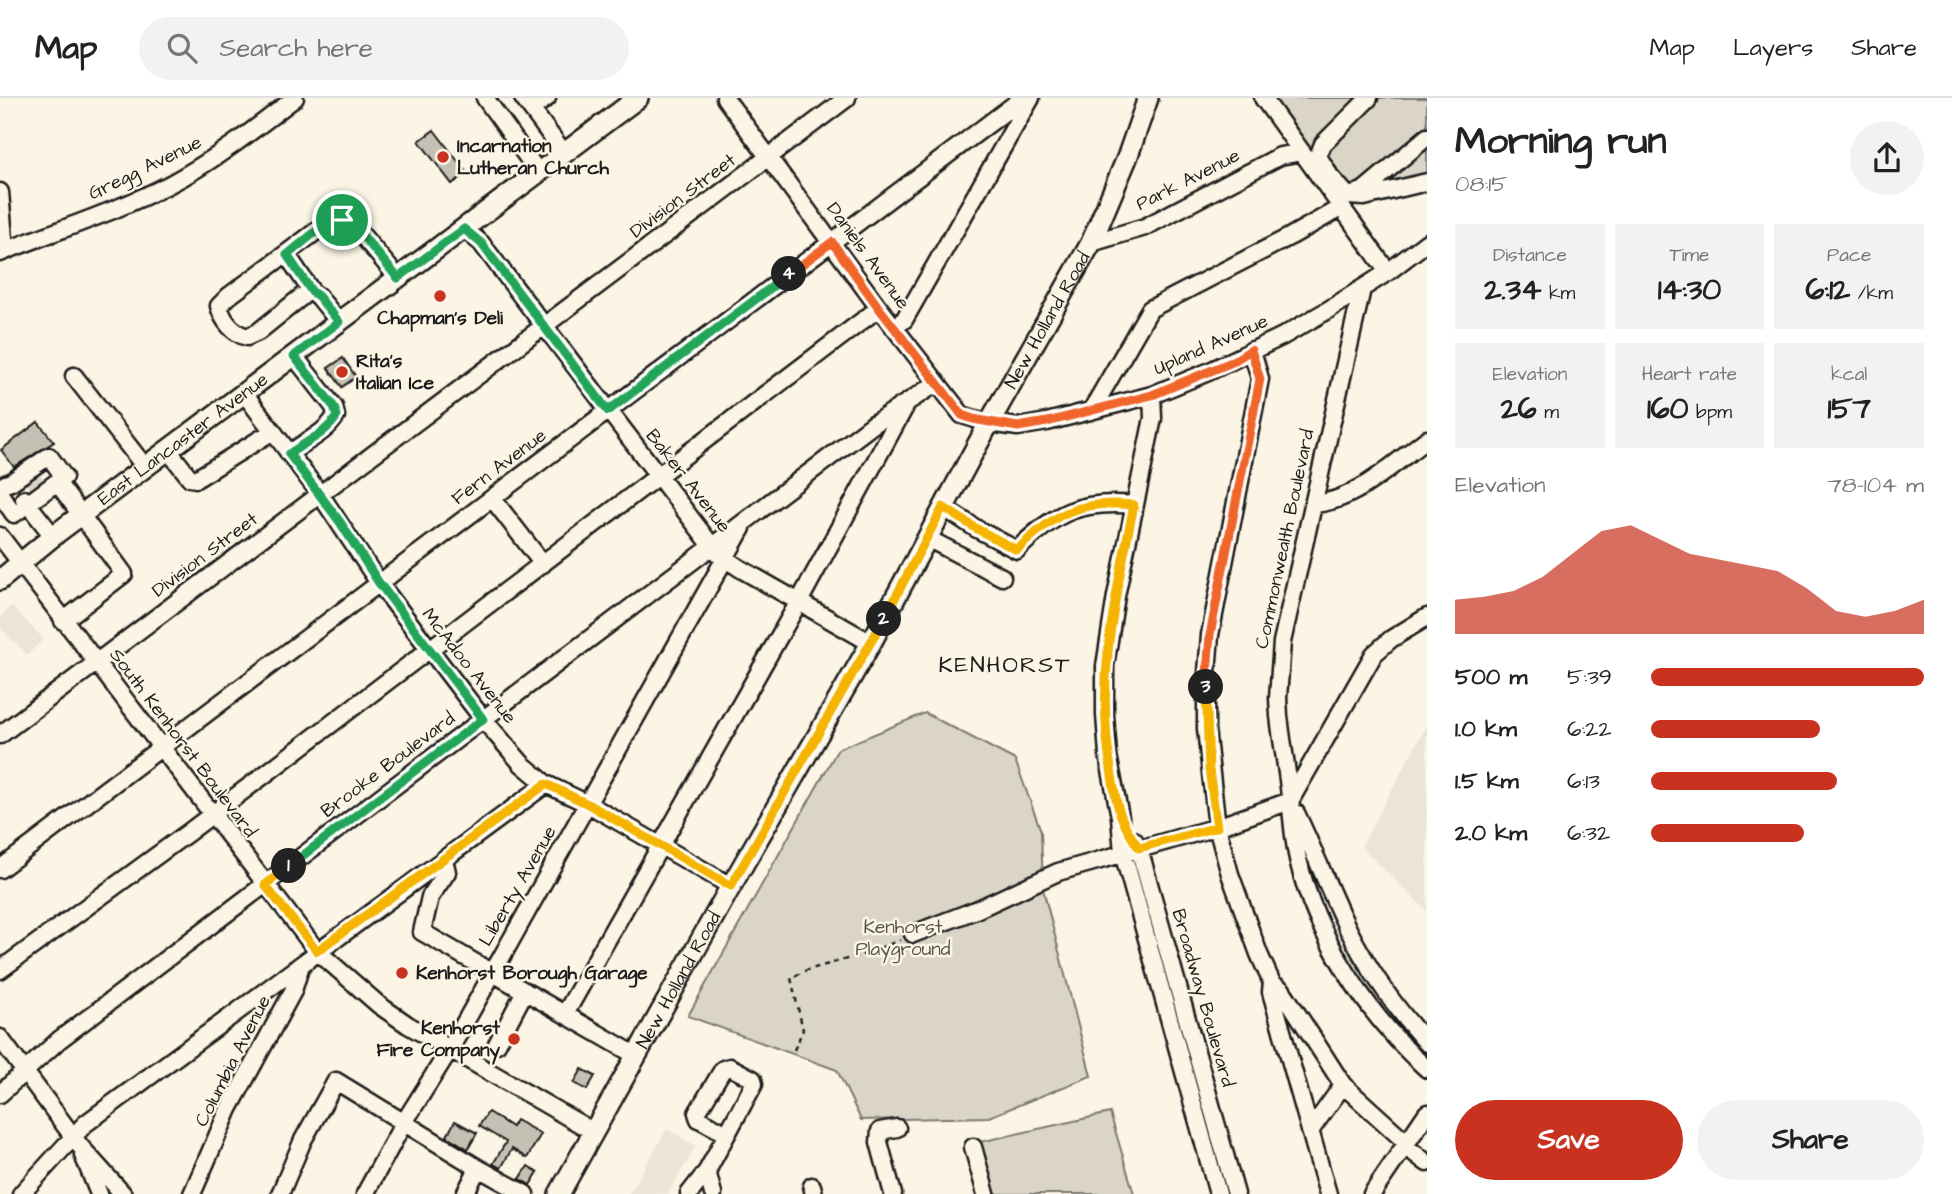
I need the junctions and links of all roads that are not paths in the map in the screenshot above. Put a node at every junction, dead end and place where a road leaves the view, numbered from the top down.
1 (295, 98) edge
2 (485, 98) edge
3 (547, 98) edge
4 (638, 98) edge
5 (725, 98) edge
6 (847, 98) edge
7 (1023, 98) edge
8 (1031, 98) edge
9 (1148, 98) edge
10 (1264, 98) edge
11 (1369, 98) edge
12 (527, 103) edge
13 (1427, 136) edge
14 (1302, 152) junction
15 (564, 153) junction
16 (768, 157) junction
17 (538, 172) junction
18 (1427, 182) edge
19 (0, 192) edge
20 (1345, 202) junction
21 (464, 229) junction
22 (832, 242) junction
23 (1427, 242) edge
24 (1091, 243) junction
25 (2, 252) edge
26 (287, 255) junction
27 (1388, 272) junction
28 (398, 278) junction
29 (1362, 289) junction
30 (312, 292) junction
31 (879, 308) junction
32 (339, 322) junction
33 (543, 326) junction
34 (894, 328) junction
35 (1251, 350) junction
36 (294, 356) junction
37 (74, 376) dead end
38 (937, 383) junction
39 (244, 393) junction
40 (1152, 395) junction
41 (908, 402) junction
42 (608, 411) junction
43 (1091, 411) junction
44 (989, 423) junction
45 (273, 431) junction
46 (1427, 439) edge
47 (168, 450) junction
48 (289, 454) junction
49 (145, 467) junction
50 (658, 477) junction
51 (39, 482) junction
52 (11, 489) edge
53 (320, 495) junction
54 (492, 498) junction
55 (1313, 504) junction
56 (1134, 505) junction
57 (943, 507) junction
58 (82, 515) junction
59 (745, 523) junction
60 (0, 536) edge
61 (53, 536) junction
62 (927, 538) junction
63 (713, 547) junction
64 (725, 560) junction
65 (20, 563) junction
66 (543, 564) junction
67 (1002, 577) dead end
68 (0, 580) edge
69 (379, 583) junction
70 (798, 601) junction
71 (1427, 617) edge
72 (63, 621) junction
73 (871, 643) junction
74 (430, 649) junction
75 (97, 663) junction
76 (483, 719) junction
77 (0, 734) edge
78 (161, 748) junction
79 (546, 784) junction
80 (1290, 801) junction
81 (588, 804) junction
82 (211, 815) junction
83 (1217, 827) junction
84 (660, 845) junction
85 (1131, 850) junction
86 (444, 859) junction
87 (0, 869) edge
88 (265, 885) junction
89 (731, 886) junction
90 (913, 934) road end
91 (317, 951) junction
92 (301, 965) junction
93 (0, 970) edge
94 (493, 973) junction
95 (1272, 983) junction
96 (525, 991) junction
97 (565, 1014) junction
98 (0, 1038) edge
99 (1427, 1043) edge
100 (497, 1044) dead end
101 (450, 1049) junction
102 (637, 1056) junction
103 (1427, 1069) edge
104 (25, 1071) junction
105 (1343, 1085) junction
106 (0, 1094) edge
107 (1427, 1113) edge
108 (403, 1124) junction
109 (897, 1128) dead end
110 (594, 1132) junction
111 (1310, 1132) junction
112 (727, 1134) dead end
113 (77, 1141) junction
114 (1406, 1144) junction
115 (973, 1147) dead end
116 (1427, 1164) edge
117 (478, 1168) junction
118 (707, 1171) junction
119 (21, 1194) edge
120 (99, 1194) edge
121 (123, 1194) edge
122 (192, 1194) edge
123 (280, 1194) edge
124 (365, 1194) edge
125 (465, 1194) edge
126 (525, 1194) edge
127 (559, 1194) edge
128 (689, 1194) edge
129 (713, 1194) edge
130 (893, 1194) edge
131 (986, 1194) edge
132 (1218, 1194) edge
133 (1236, 1194) edge
134 (1328, 1194) edge
135 (1372, 1194) edge

1 - 25 street, Gregg Avenue
2 - 17 street
3 - 12 street
4 - 15 main road, East Lancaster Avenue
5 - 16 street, Daniels Avenue
6 - 16 street, Division Street
7 - 22 street, Fern Avenue
8 - 34 street
9 - 24 main road, New Holland Road
10 - 14 street
11 - 20 street
12 - 15 street
13 - 20 street
14 - 20 street
14 - 24 street, Park Avenue
15 - 17 main road, East Lancaster Avenue
16 - 22 street, Daniels Avenue
16 - 33 street, Division Street
17 - 21 main road, East Lancaster Avenue
18 - 20 street
19 - 25 street
20 - 27 street
20 - 43 street
21 - 28 main road, East Lancaster Avenue
21 - 33 street, Baker Avenue
22 - 31 street, Daniels Avenue
22 - 42 street, Fern Avenue
23 - 27 street, Upland Avenue
24 - 44 main road, New Holland Road
26 - 28 street
26 - 30 street
26 - 30 street
27 - 29 street, Upland Avenue
28 - 32 main road, East Lancaster Avenue
29 - 35 street, Upland Avenue
29 - 55 street, Commonwealth Boulevard
30 - 32 street
31 - 34 street, Daniels Avenue
31 - 50 street
32 - 36 main road, East Lancaster Avenue
33 - 42 street, Baker Avenue
33 - 53 street, Division Street
34 - 38 street, Daniels Avenue
35 - 40 street, Upland Avenue
35 - 83 street
36 - 39 main road, East Lancaster Avenue
36 - 48 street
37 - 49 street
38 - 41 street, Brooke Boulevard
38 - 44 street, Daniels Avenue
39 - 45 street, McAdoo Avenue
39 - 47 main road, East Lancaster Avenue
40 - 43 street, Upland Avenue
40 - 56 street, Broadway Boulevard
41 - 59 street, Brooke Boulevard
41 - 70 street, Brooke Boulevard
42 - 50 street, Baker Avenue
42 - 54 street, Fern Avenue
43 - 44 street, Upland Avenue
44 - 57 main road, New Holland Road
45 - 47 street
45 - 48 street, McAdoo Avenue
46 - 55 street
47 - 49 main road, East Lancaster Avenue
48 - 53 street, McAdoo Avenue
49 - 58 main road, East Lancaster Avenue
50 - 63 street, Baker Avenue
50 - 66 street
51 - 52 street
51 - 52 street
51 - 58 street
52 - 61 street
53 - 69 street, McAdoo Avenue
53 - 75 street, Division Street
54 - 66 street
54 - 69 street, Fern Avenue
55 - 80 street, Commonwealth Boulevard
56 - 57 street
56 - 85 street, Broadway Boulevard
57 - 62 main road, New Holland Road
58 - 61 main road, East Lancaster Avenue
58 - 72 street
59 - 63 street, Brooke Boulevard
59 - 64 street, Liberty Avenue
60 - 65 street, South Kenhorst Boulevard
61 - 65 main road, East Lancaster Avenue
62 - 67 street
62 - 73 main road, New Holland Road
63 - 64 street, Baker Avenue
63 - 76 street, Brooke Boulevard
64 - 70 street, Baker Avenue
64 - 81 street, Liberty Avenue
65 - 68 main road, East Lancaster Avenue
65 - 72 street, South Kenhorst Boulevard
66 - 74 street
69 - 74 street, McAdoo Avenue
69 - 78 street, Fern Avenue
70 - 73 street, Baker Avenue
70 - 84 street, Brooke Boulevard
71 - 80 street
72 - 75 street, South Kenhorst Boulevard
73 - 89 main road, New Holland Road
74 - 76 street, McAdoo Avenue
74 - 82 street
75 - 77 street, Division Street
75 - 78 street, South Kenhorst Boulevard
76 - 79 street, McAdoo Avenue
76 - 88 street, Brooke Boulevard
78 - 82 street, South Kenhorst Boulevard
78 - 87 street, Fern Avenue
79 - 81 street, McAdoo Avenue
79 - 86 street, Columbia Avenue
80 - 83 street
80 - 99 street, Commonwealth Boulevard
80 - 103 street, Commonwealth Boulevard
81 - 84 street, McAdoo Avenue
81 - 94 street, Liberty Avenue
82 - 88 street, South Kenhorst Boulevard
82 - 93 street
83 - 85 street
83 - 95 street
84 - 89 street, McAdoo Avenue
84 - 97 street, Brooke Boulevard
85 - 90 street
85 - 132 street, Broadway Boulevard
85 - 133 street, Broadway Boulevard
86 - 91 street, Columbia Avenue
86 - 94 street
88 - 91 street, South Kenhorst Boulevard
88 - 104 street, Brooke Boulevard
89 - 102 main road, New Holland Road
91 - 92 street, Columbia Avenue
91 - 101 street, South Kenhorst Boulevard
92 - 113 street
92 - 122 street, Columbia Avenue
94 - 96 street
94 - 101 street, Liberty Avenue
95 - 105 street
95 - 111 street
96 - 97 street
96 - 100 street
97 - 102 street
98 - 104 street
101 - 108 street, Liberty Avenue
101 - 110 street, South Kenhorst Boulevard
102 - 110 main road, New Holland Road
104 - 106 street, Brooke Boulevard
104 - 113 street
105 - 111 street
105 - 114 street
107 - 114 street
108 - 117 street
108 - 123 street
108 - 124 street, Liberty Avenue
109 - 130 street
110 - 127 main road, New Holland Road
111 - 134 street
112 - 118 street
113 - 119 street
113 - 120 street
113 - 121 street
114 - 116 street
114 - 135 street
115 - 131 street
117 - 125 street
117 - 126 street
118 - 128 street
118 - 129 street

